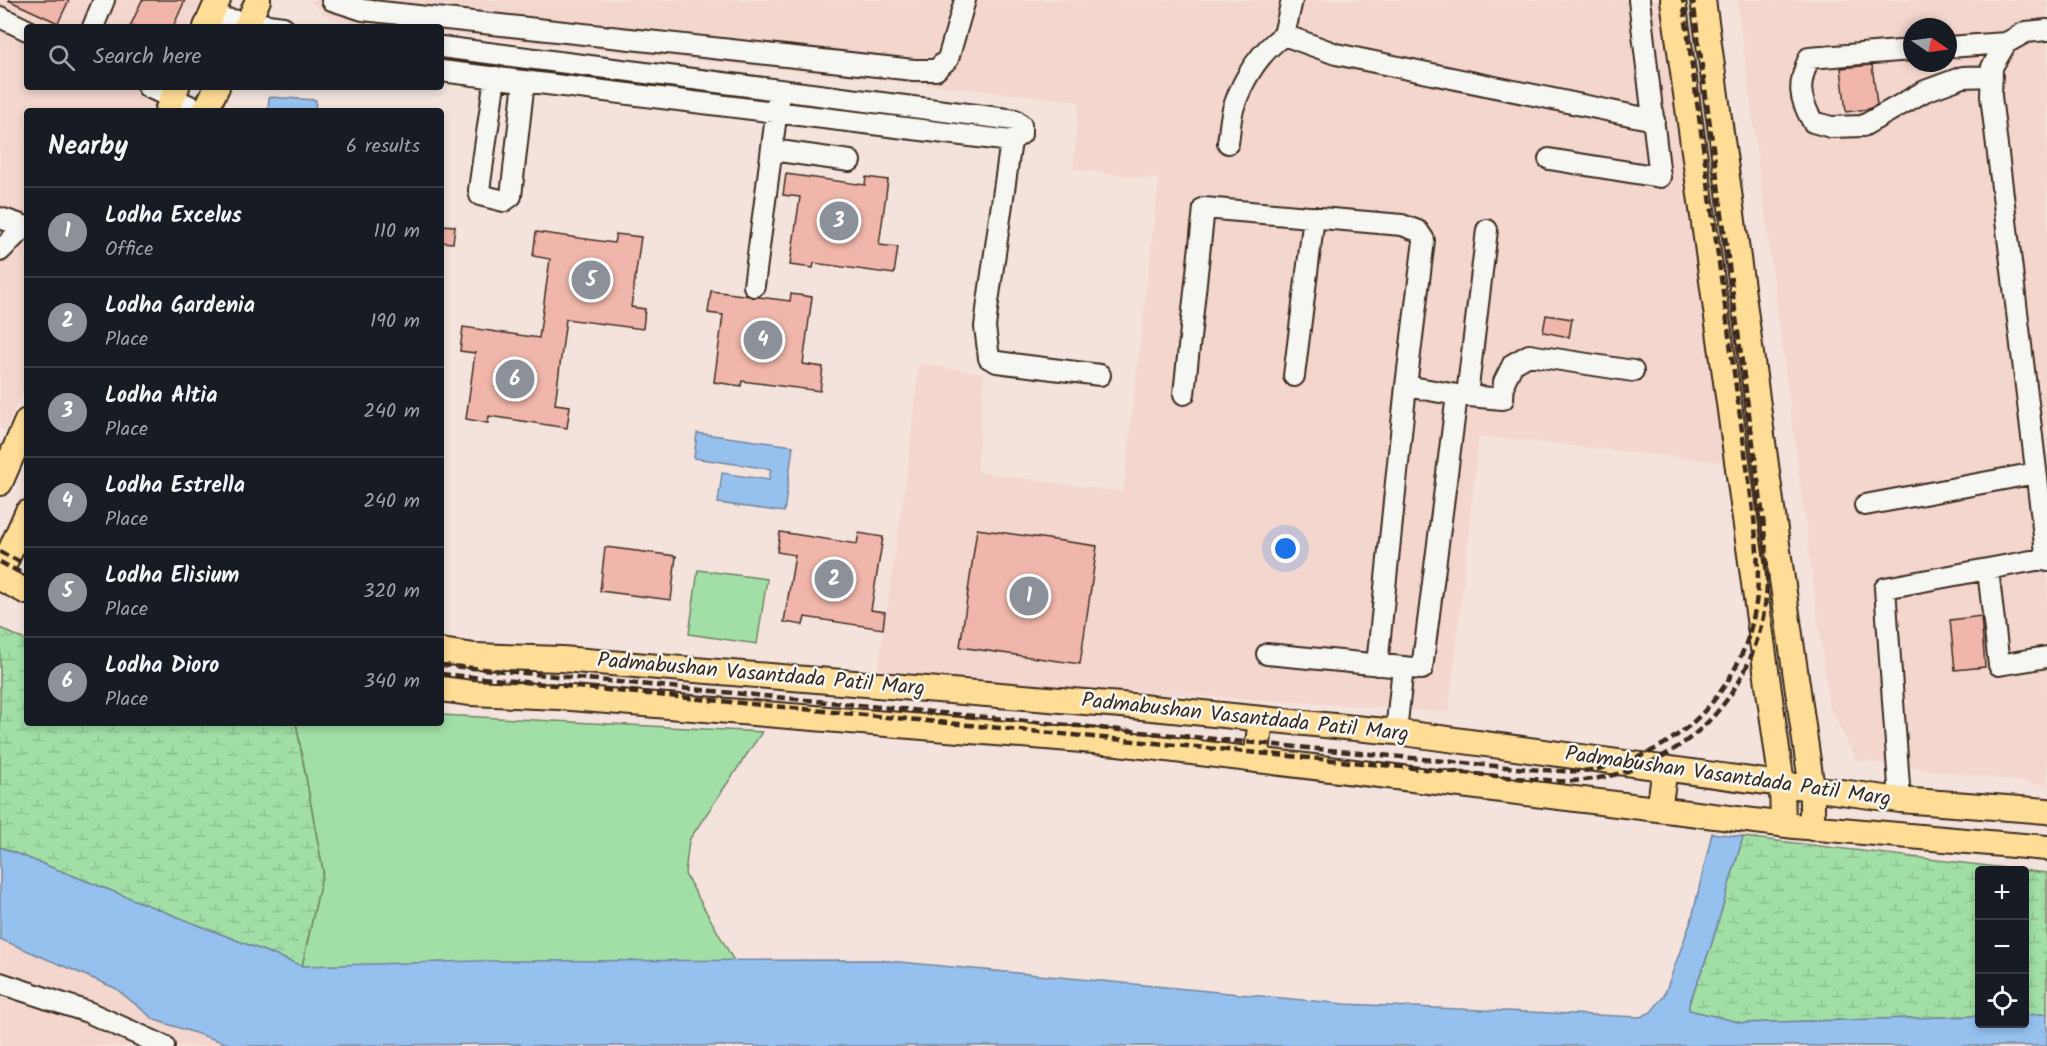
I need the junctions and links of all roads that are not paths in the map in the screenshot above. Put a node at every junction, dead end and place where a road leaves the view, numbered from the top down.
1 (104, 0) edge
2 (258, 0) edge
3 (332, 0) edge
4 (964, 0) edge
5 (1292, 0) edge
6 (1639, 0) edge
7 (1673, 0) edge
8 (1703, 0) edge
9 (211, 15) edge
10 (0, 17) edge
11 (94, 24) edge
12 (244, 24) edge
13 (248, 24) edge
14 (24, 29) edge
15 (2047, 30) edge
16 (1284, 34) junction
17 (2006, 43) junction
18 (1957, 46) edge
19 (444, 47) edge
20 (1903, 51) edge
21 (519, 57) junction
22 (444, 70) edge
23 (1992, 76) junction
24 (495, 77) junction
25 (520, 80) junction
26 (154, 90) edge
27 (215, 90) edge
28 (779, 90) junction
29 (172, 99) edge
30 (195, 108) edge
31 (205, 108) edge
32 (777, 112) junction
33 (1654, 120) junction
34 (1011, 141) junction
35 (1228, 142) dead end
36 (772, 150) junction
37 (1549, 159) dead end
38 (850, 160) dead end
39 (1314, 217) junction
40 (0, 218) edge
41 (24, 227) edge
42 (24, 228) edge
43 (1487, 230) dead end
44 (0, 251) edge
45 (754, 286) dead end
46 (1633, 371) dead end
47 (1100, 375) dead end
48 (1294, 376) dead end
49 (1406, 386) junction
50 (1184, 394) dead end
51 (1462, 395) junction
52 (24, 427) edge
53 (2, 468) edge
54 (2036, 473) junction
55 (1865, 505) dead end
56 (1772, 509) junction
57 (1743, 514) junction
58 (24, 520) edge
59 (14, 543) edge
60 (2047, 560) edge
61 (1988, 570) junction
62 (0, 576) edge
63 (24, 590) edge
64 (444, 651) edge
65 (1267, 654) dead end
66 (2047, 657) edge
67 (1377, 665) junction
68 (1403, 667) junction
69 (444, 689) edge
70 (1218, 715) junction
71 (1261, 719) junction
72 (1396, 732) junction
73 (1211, 754) junction
74 (1256, 760) junction
75 (1665, 769) junction
76 (1782, 785) junction
77 (1812, 789) junction
78 (1900, 800) junction
79 (1659, 809) junction
80 (2047, 811) edge
81 (1783, 824) junction
82 (1812, 828) junction
83 (2047, 848) edge
84 (0, 983) edge
85 (164, 1046) edge

1 - 11 street
2 - 13 main road
3 - 4 street
5 - 16 street
6 - 33 street
7 - 57 main road
8 - 56 main road
9 - 12 street
10 - 14 street
15 - 17 street
16 - 33 street
16 - 35 street
17 - 18 street
17 - 23 street
19 - 21 street
20 - 23 street
21 - 25 street
21 - 28 street
22 - 24 street
23 - 54 street
24 - 25 street
24 - 25 street
25 - 32 street
26 - 29 street
27 - 31 main road
28 - 32 street
28 - 34 street
29 - 30 street
32 - 34 street
32 - 36 street
33 - 37 street
34 - 47 street
36 - 38 street
36 - 45 street
39 - 48 street
39 - 49 street
39 - 50 street
40 - 41 street
42 - 44 street
43 - 51 street
46 - 51 street
49 - 51 street
49 - 67 street
51 - 68 street
52 - 53 main road
54 - 55 street
54 - 60 street
56 - 57 main road
56 - 77 main road
57 - 76 main road
58 - 59 main road
59 - 62 main road
60 - 61 street
61 - 66 street
61 - 78 street
62 - 63 main road
64 - 70 main road, Padmabushan Vasantdada Patil Marg
65 - 67 street
67 - 68 street
68 - 72 street
69 - 73 main road, Padmabushan Vasantdada Patil Marg
70 - 71 main road, Padmabushan Vasantdada Patil Marg
70 - 73 main road
71 - 72 main road, Padmabushan Vasantdada Patil Marg
71 - 74 main road
72 - 75 main road, Padmabushan Vasantdada Patil Marg
73 - 74 main road, Padmabushan Vasantdada Patil Marg
74 - 79 main road, Padmabushan Vasantdada Patil Marg
75 - 76 main road, Padmabushan Vasantdada Patil Marg
75 - 79 main road
76 - 77 main road, Padmabushan Vasantdada Patil Marg
76 - 81 main road
77 - 78 main road, Padmabushan Vasantdada Patil Marg
77 - 82 main road
78 - 80 main road, Padmabushan Vasantdada Patil Marg
79 - 81 main road, Padmabushan Vasantdada Patil Marg
81 - 82 main road, Padmabushan Vasantdada Patil Marg
82 - 83 main road, Padmabushan Vasantdada Patil Marg
84 - 85 street

